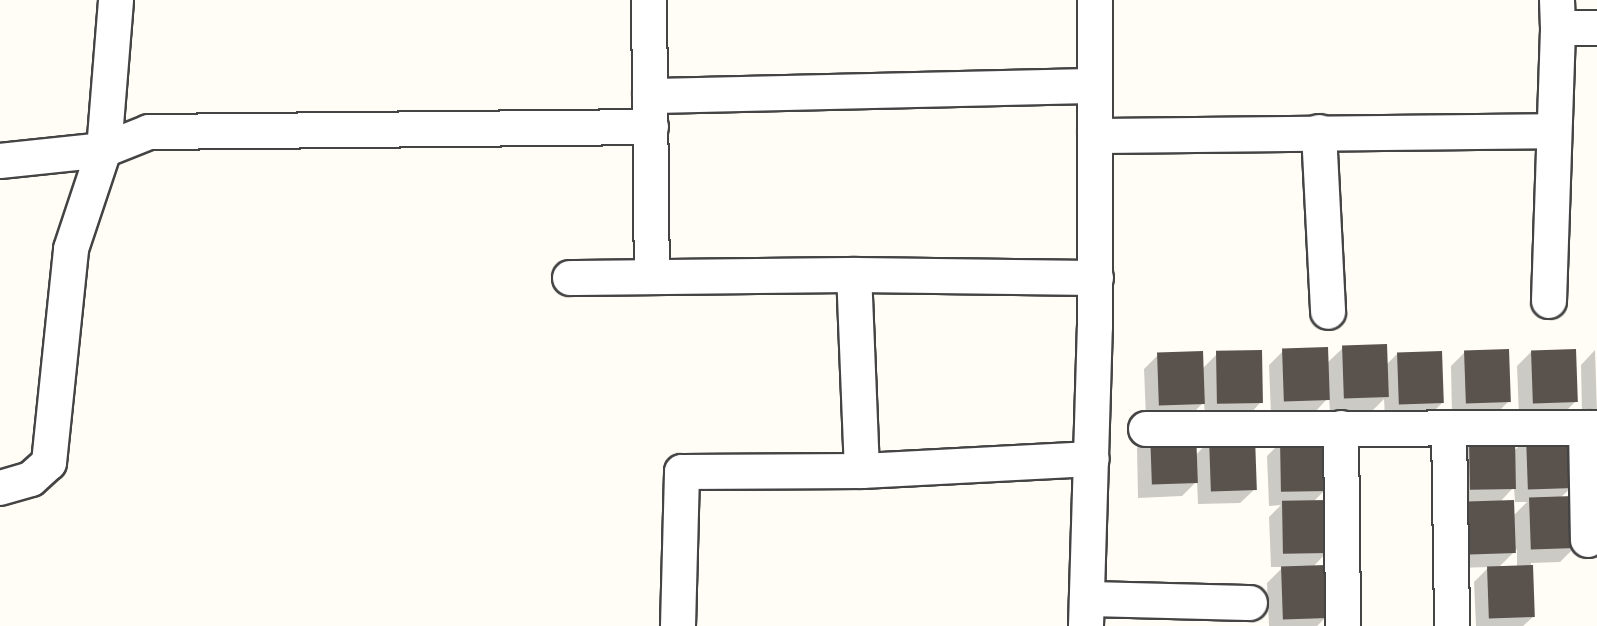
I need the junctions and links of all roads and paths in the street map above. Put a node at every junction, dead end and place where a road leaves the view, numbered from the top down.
1 (116, 0) edge
2 (649, 0) edge
3 (1095, 0) edge
4 (1558, 14) edge
5 (1597, 28) edge
6 (1095, 86) junction
7 (650, 112) junction
8 (1554, 131) junction
9 (1319, 132) junction
10 (1095, 136) junction
11 (104, 150) junction
12 (0, 161) edge
13 (854, 275) junction
14 (652, 277) junction
15 (570, 278) dead end
16 (1096, 278) junction
17 (1549, 301) dead end
18 (1328, 312) dead end
19 (1341, 428) junction
20 (1449, 428) junction
21 (1592, 428) edge
22 (1146, 429) dead end
23 (1092, 459) junction
24 (862, 471) junction
25 (0, 488) edge
26 (1588, 540) dead end
27 (1250, 603) dead end
28 (1086, 613) edge
29 (678, 626) edge
30 (1343, 626) edge
31 (1452, 626) edge

1 - 11 street
2 - 7 street
3 - 6 street
4 - 5 street
4 - 8 street
6 - 7 street
6 - 10 street
7 - 11 street
7 - 14 street
8 - 9 street
8 - 17 street
9 - 10 street
9 - 18 street
10 - 16 street
11 - 12 street
11 - 25 street
13 - 14 street
13 - 16 street
13 - 24 street
14 - 15 street
16 - 23 street
19 - 20 street
19 - 22 street
19 - 30 street
20 - 21 street
20 - 31 street
21 - 26 street
23 - 24 street
23 - 28 street
24 - 29 street
27 - 28 street

